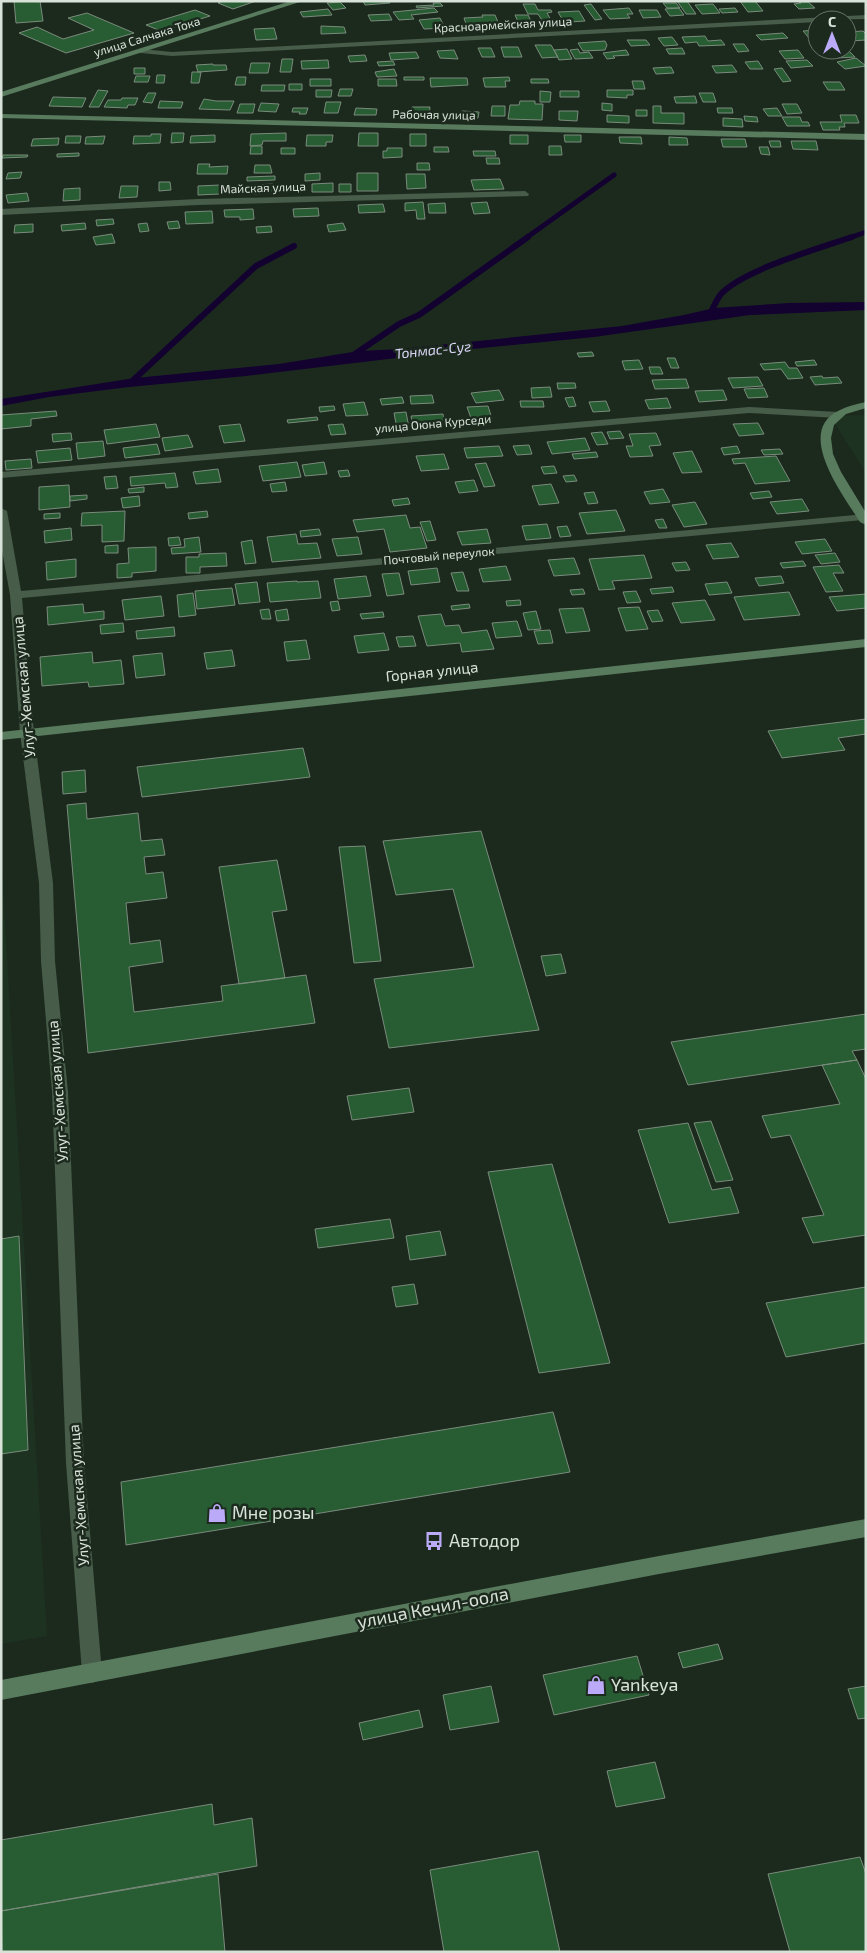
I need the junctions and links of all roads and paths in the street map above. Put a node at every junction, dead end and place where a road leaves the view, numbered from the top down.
1 (299, 1) edge
2 (866, 17) edge
3 (141, 51) junction
4 (1, 95) edge
5 (1, 116) edge
6 (866, 137) edge
7 (525, 194) dead end
8 (1, 212) edge
9 (866, 405) edge
10 (838, 415) junction
11 (1, 475) edge
12 (1, 511) edge
13 (864, 519) edge
14 (16, 596) junction
15 (866, 642) edge
16 (27, 733) junction
17 (1, 736) edge
18 (866, 1528) edge
19 (92, 1673) junction
20 (1, 1690) edge

1 - 3 street, улица Салчака Тока
2 - 3 street, Красноармейская улица
3 - 4 street, улица Салчака Тока
5 - 6 street, Рабочая улица
7 - 8 street, Майская улица
9 - 10 street, улица Оюна Курседи
10 - 11 street, улица Оюна Курседи
10 - 13 street
12 - 14 street, Улуг-Хемская улица
13 - 14 street, Почтовый переулок
14 - 16 street, Улуг-Хемская улица
15 - 16 street, Горная улица
16 - 17 street, Горная улица
16 - 19 street, Улуг-Хемская улица
18 - 19 street, улица Кечил-оола
19 - 20 street, улица Кечил-оола

